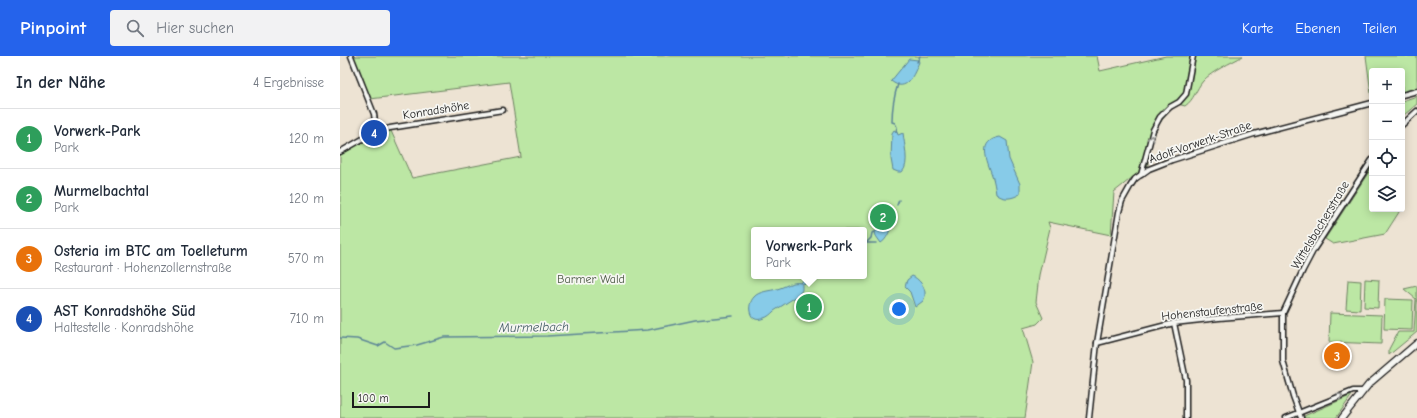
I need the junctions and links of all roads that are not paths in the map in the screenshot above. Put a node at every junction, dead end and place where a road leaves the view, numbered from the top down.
1 (351, 56) edge
2 (1193, 56) edge
3 (1417, 91) edge
4 (1405, 94) edge
5 (1369, 104) edge
6 (503, 110) dead end
7 (1417, 111) edge
8 (1405, 121) edge
9 (373, 132) junction
10 (340, 152) edge
11 (1369, 165) edge
12 (1141, 175) junction
13 (1283, 314) junction
14 (1174, 323) junction
15 (1097, 343) junction
16 (1417, 343) edge
17 (1362, 391) junction
18 (1299, 412) junction
19 (1088, 418) edge
20 (1186, 418) edge
21 (1286, 418) edge
22 (1301, 418) edge
23 (1342, 418) edge

1 - 9 street
12 -> 2 street
3 - 4 street
5 - 12 street, Adolf-Vorwerk-Straße
6 - 9 street, Konradshöhe
7 - 8 street
9 - 10 street, Konradshöhe
11 - 13 street, Wittelsbacherstraße
12 - 15 street, Adolf-Vorwerk-Straße
13 - 14 street, Hohenstaufenstraße
13 - 18 street, Wittelsbacherstraße
14 - 15 street, Hohenstaufenstraße
14 - 20 street
15 - 19 street, Adolf-Vorwerk-Straße
16 - 17 street
18 -> 17 street
17 - 23 street
18 - 21 street
18 - 22 street, Wittelsbacherstraße

